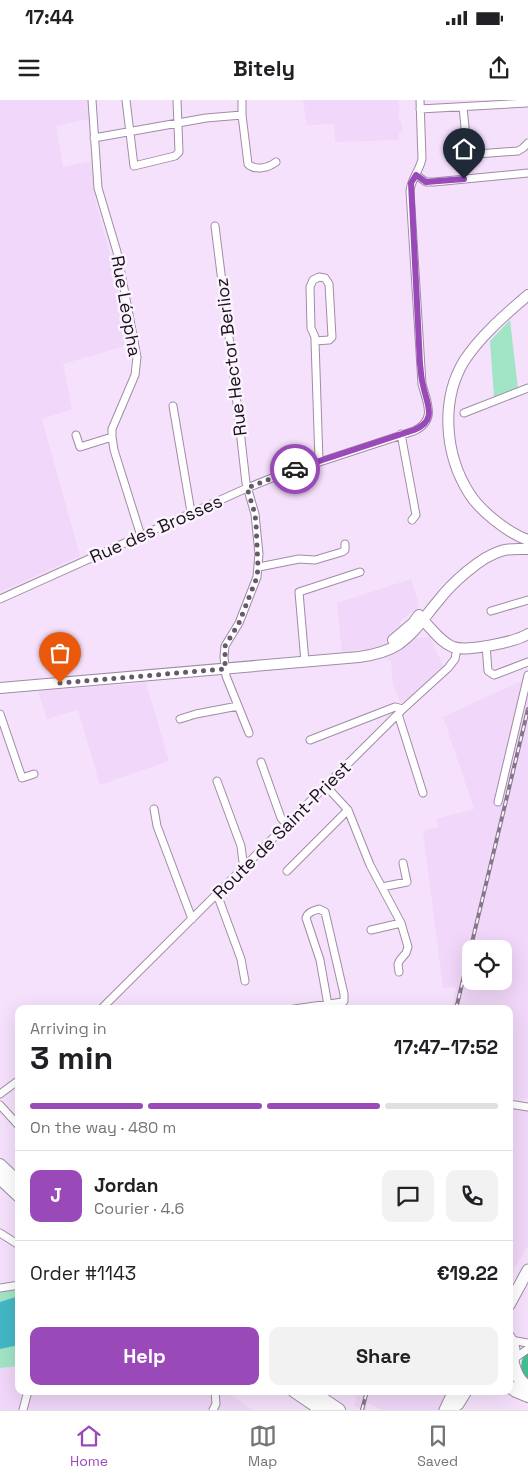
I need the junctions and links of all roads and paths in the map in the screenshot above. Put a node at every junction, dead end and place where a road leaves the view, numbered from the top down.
1 (92, 100) edge
2 (126, 100) edge
3 (177, 100) edge
4 (242, 100) edge
5 (420, 100) edge
6 (528, 103) edge
7 (463, 107) junction
8 (420, 109) junction
9 (242, 115) junction
10 (178, 123) junction
11 (129, 132) junction
12 (94, 138) junction
13 (528, 143) edge
14 (276, 162) dead end
15 (528, 173) edge
16 (416, 175) junction
17 (215, 226) dead end
18 (528, 295) edge
19 (315, 341) junction
20 (528, 388) edge
21 (173, 406) dead end
22 (464, 413) dead end
23 (401, 434) junction
24 (76, 435) dead end
25 (112, 437) junction
26 (319, 461) junction
27 (247, 488) junction
28 (191, 512) junction
29 (412, 520) dead end
30 (142, 536) junction
31 (528, 542) edge
32 (345, 544) dead end
33 (528, 549) edge
34 (258, 567) junction
35 (360, 572) dead end
36 (0, 599) edge
37 (528, 600) edge
38 (491, 610) dead end
39 (418, 621) junction
40 (528, 634) edge
41 (486, 646) junction
42 (457, 648) junction
43 (305, 662) junction
44 (528, 662) edge
45 (225, 669) junction
46 (528, 675) edge
47 (0, 688) edge
48 (238, 706) junction
49 (401, 712) junction
50 (0, 714) edge
51 (180, 719) dead end
52 (249, 733) dead end
53 (310, 740) dead end
54 (261, 762) dead end
55 (34, 774) dead end
56 (217, 781) dead end
57 (326, 786) junction
58 (424, 793) dead end
59 (498, 802) dead end
60 (154, 809) dead end
61 (348, 810) junction
62 (287, 825) junction
63 (402, 862) dead end
64 (246, 866) junction
65 (287, 871) dead end
66 (382, 887) junction
67 (217, 894) junction
68 (192, 919) junction
69 (401, 924) junction
70 (371, 930) dead end
71 (400, 972) dead end
72 (245, 981) dead end
73 (106, 1005) edge
74 (328, 1005) joint
75 (15, 1083) edge
76 (0, 1094) edge
77 (0, 1105) edge
78 (513, 1105) edge
79 (528, 1108) edge
80 (15, 1122) edge
81 (0, 1166) edge
82 (0, 1178) edge
83 (15, 1179) edge
84 (15, 1192) edge
85 (0, 1233) edge
86 (15, 1242) edge
87 (528, 1261) edge
88 (528, 1270) edge
89 (513, 1283) edge
90 (15, 1286) edge
91 (0, 1288) edge
92 (513, 1298) edge
93 (513, 1339) edge
94 (528, 1343) edge
95 (513, 1346) edge
96 (528, 1349) edge
97 (513, 1360) edge
98 (513, 1363) edge
99 (513, 1366) edge
100 (528, 1387) edge
101 (513, 1389) edge
102 (27, 1395) edge
103 (215, 1395) edge
104 (300, 1395) edge
105 (317, 1395) edge
106 (452, 1395) edge
107 (464, 1395) edge
108 (528, 1396) edge
109 (23, 1410) edge
110 (213, 1410) edge
111 (322, 1410) edge
112 (339, 1410) edge
113 (445, 1410) edge
114 (451, 1410) edge

1 - 12 street, Rue Léopha
2 - 11 street
3 - 10 street
4 - 9 street
5 - 8 street
6 - 7 street
7 - 8 street
7 - 13 street
8 - 16 street
9 - 10 street
9 - 14 street
10 - 11 street
10 - 11 street
11 - 12 street
12 - 25 street, Rue Léopha
15 - 16 street
16 - 23 street, Rue des Brosses
17 - 27 street, Rue Hector Berlioz
18 - 31 main road
19 - 19 street
19 - 26 street
20 - 22 street
21 - 28 street
23 - 26 street, Rue des Brosses
23 - 29 street
24 - 25 street
25 - 30 street, Rue Léopha
26 - 27 street, Rue des Brosses
27 - 28 street, Rue des Brosses
27 - 34 street, Rue Hector Berlioz
28 - 30 street, Rue des Brosses
30 - 36 street, Rue des Brosses
31 - 39 main road
32 - 34 street
33 - 39 main road
34 - 45 street, Rue Hector Berlioz
35 - 43 street
37 - 38 street
39 - 42 main road
39 - 43 main road
40 - 41 main road
41 - 42 main road
41 - 44 street
42 - 49 street, Route de Saint-Priest
43 - 45 main road
45 - 47 main road
45 - 48 street
46 - 59 street
48 - 51 street
48 - 52 street
49 - 53 street
49 - 57 street, Route de Saint-Priest
49 - 58 street
50 - 55 street
54 - 62 street
56 - 64 street
57 - 61 street
57 - 62 street, Route de Saint-Priest
60 - 68 street
61 - 65 street
61 - 66 street
62 - 64 street, Route de Saint-Priest
63 - 66 street
64 - 67 street, Route de Saint-Priest
66 - 69 street
67 - 68 street, Route de Saint-Priest
67 - 72 street
68 - 73 street, Route de Saint-Priest
69 - 70 street
69 - 71 street
74 - 74 street
75 - 76 street
77 - 80 street
78 - 79 street
81 - 83 highway
82 - 84 highway
85 - 86 street
87 - 89 main road
88 - 92 main road
90 - 91 street
93 - 94 street
95 - 97 main road
96 - 98 street
99 - 100 highway
101 - 108 highway
102 - 109 street
103 - 110 street
104 - 111 highway
105 - 112 highway
106 - 113 main road
107 - 114 main road

